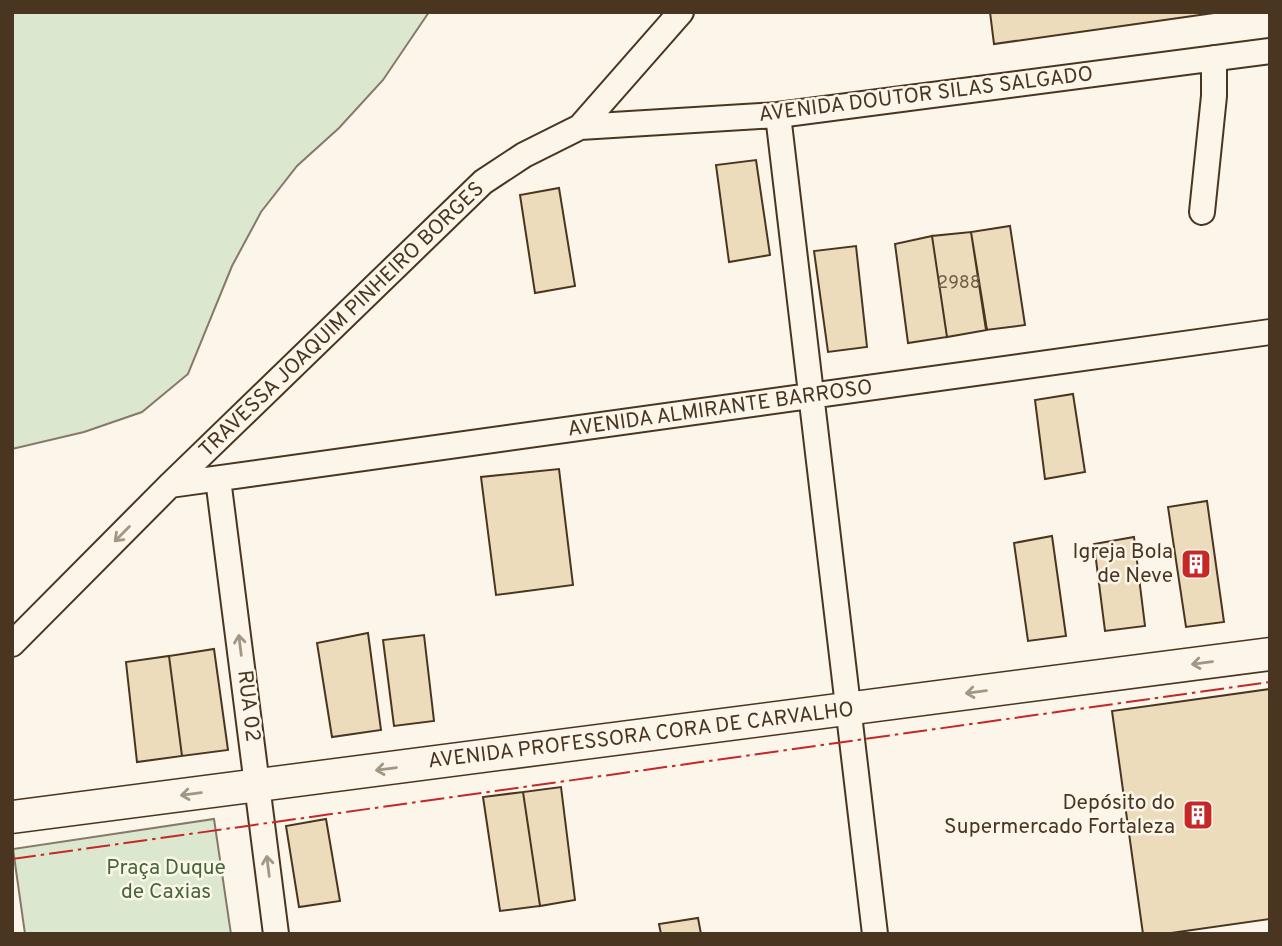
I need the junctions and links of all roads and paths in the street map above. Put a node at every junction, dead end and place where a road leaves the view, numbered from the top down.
1 (681, 12) edge
2 (1270, 51) edge
3 (1214, 58) junction
4 (778, 115) junction
5 (580, 127) junction
6 (1202, 212) dead end
7 (1270, 332) edge
8 (811, 396) junction
9 (218, 479) junction
10 (170, 485) junction
11 (12, 643) edge
12 (1270, 654) edge
13 (848, 709) junction
14 (258, 786) junction
15 (12, 817) edge
16 (276, 934) edge
17 (876, 934) edge

1 - 5 street, TRAVESSA JOAQUIM PINHEIRO BORGES
2 - 3 street, AVENIDA DOUTOR SILAS SALGADO
3 - 4 street, AVENIDA DOUTOR SILAS SALGADO
3 - 6 street
4 - 5 street, AVENIDA DOUTOR SILAS SALGADO
4 - 8 street
5 - 10 street, TRAVESSA JOAQUIM PINHEIRO BORGES
7 - 8 street, AVENIDA ALMIRANTE BARROSO
8 - 9 street, AVENIDA ALMIRANTE BARROSO
8 - 13 street
9 - 10 street, AVENIDA ALMIRANTE BARROSO
14 -> 9 street, RUA 02
10 -> 11 street, TRAVESSA JOAQUIM PINHEIRO BORGES
12 -> 13 main road, AVENIDA PROFESSORA CORA DE CARVALHO
13 -> 14 main road, AVENIDA PROFESSORA CORA DE CARVALHO
13 - 17 street
14 -> 15 main road, AVENIDA PROFESSORA CORA DE CARVALHO
16 -> 14 street, RUA 02

